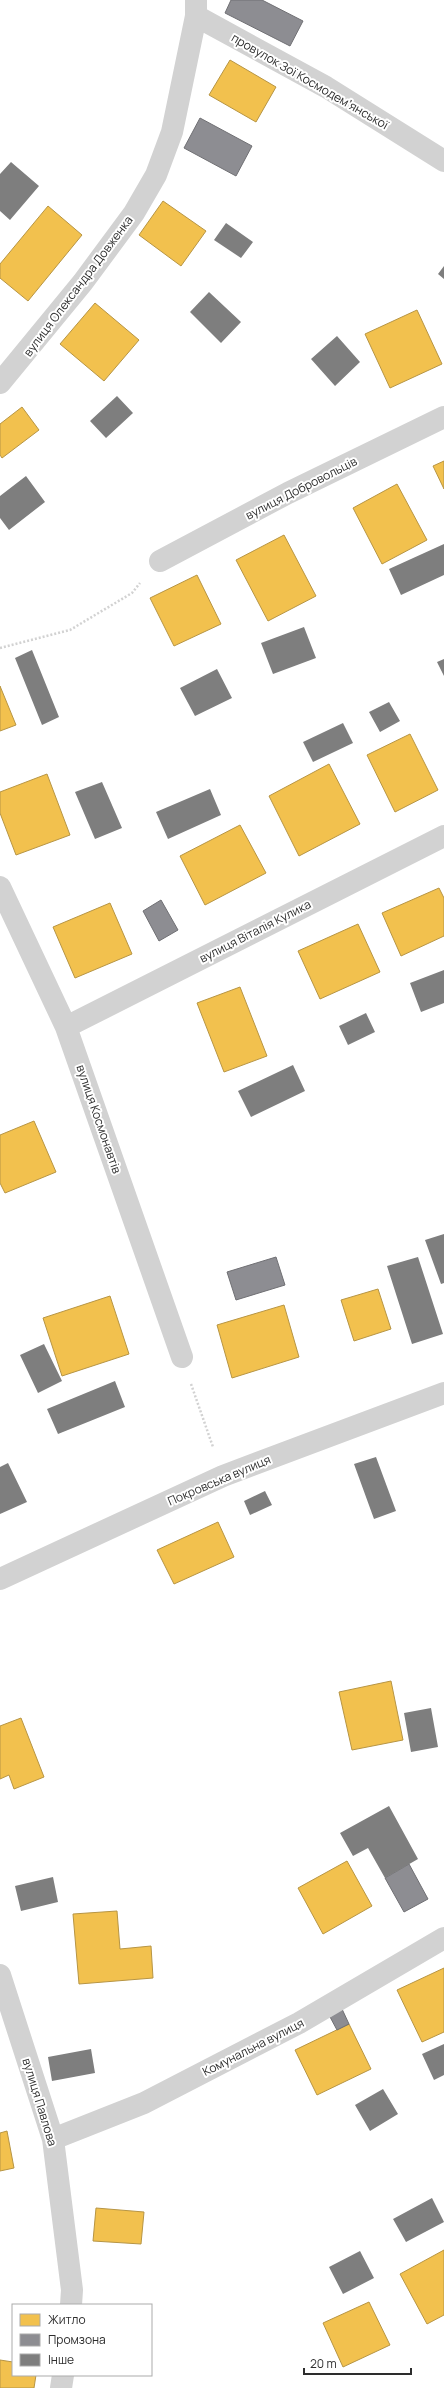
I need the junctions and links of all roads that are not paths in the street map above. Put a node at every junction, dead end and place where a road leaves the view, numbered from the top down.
1 (196, 8) edge
2 (444, 161) edge
3 (0, 383) edge
4 (444, 417) edge
5 (160, 561) road end
6 (444, 836) edge
7 (0, 887) edge
8 (66, 1026) junction
9 (182, 1357) road end
10 (444, 1393) edge
11 (0, 1578) edge
12 (444, 1938) edge
13 (0, 1975) edge
14 (53, 2139) junction
15 (71, 2304) edge
16 (63, 2376) edge
17 (61, 2388) edge

1 - 2 street, провулок Зої Космодемʼянської
1 - 3 street, вулиця Олександра Довженка
4 - 5 street, вулиця Добровольців
6 - 8 street, вулиця Віталія Кулика
7 - 8 street, вулиця Космонавтів
8 - 9 street, вулиця Космонавтів
10 - 11 street, Покровська вулиця
12 - 14 street, Комунальна вулиця
13 - 14 street, вулиця Павлова
14 - 15 street, вулиця Павлова
16 - 17 street

